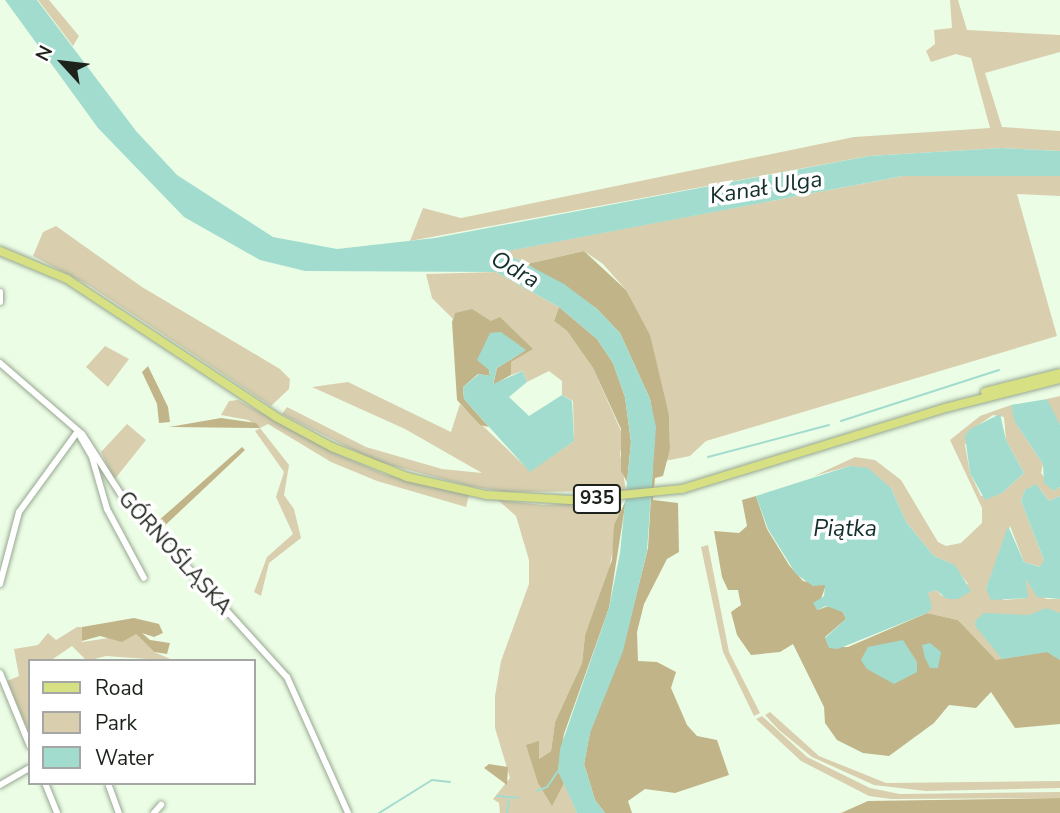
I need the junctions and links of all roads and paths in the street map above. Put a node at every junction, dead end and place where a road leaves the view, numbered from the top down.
1 (0, 251) edge
2 (0, 292) edge
3 (0, 302) edge
4 (0, 363) edge
5 (1060, 373) edge
6 (1060, 379) edge
7 (945, 408) junction
8 (78, 431) junction
9 (144, 578) dead end
10 (0, 584) edge
11 (0, 673) edge
12 (28, 741) edge
13 (28, 769) edge
14 (0, 785) edge
15 (46, 785) edge
16 (109, 786) dead end
17 (161, 805) dead end
18 (57, 813) edge
19 (119, 813) edge
20 (154, 813) edge
21 (348, 813) edge

1 - 7 main road, 935
2 - 3 street
4 - 8 street
5 - 7 main road, 935
6 - 7 main road, 935
8 - 9 street
8 - 10 street
8 - 21 street, GÓRNOŚLĄSKA
11 - 12 street
13 - 14 street
15 - 18 street
16 - 19 street
17 - 20 street

